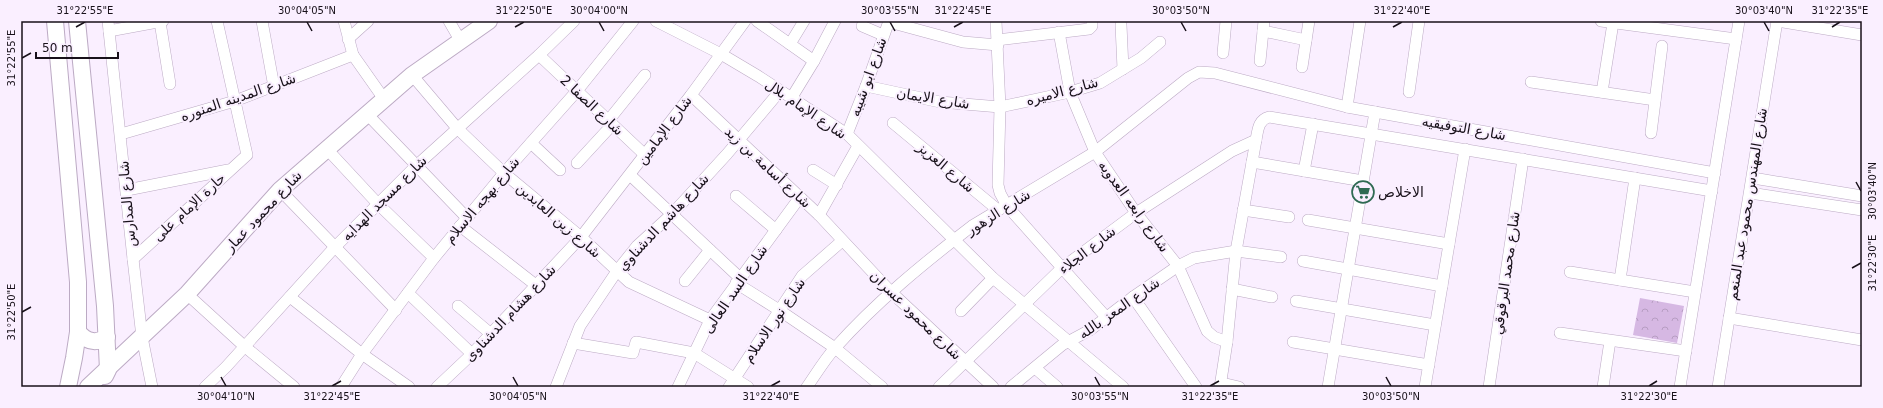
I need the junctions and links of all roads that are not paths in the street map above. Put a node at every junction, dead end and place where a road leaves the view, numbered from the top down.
1 (55, 21) edge
2 (77, 21) edge
3 (162, 21) edge
4 (217, 21) edge
5 (262, 21) edge
6 (344, 21) edge
7 (368, 21) edge
8 (449, 21) edge
9 (489, 21) edge
10 (574, 21) edge
11 (633, 21) edge
12 (656, 21) edge
13 (745, 21) edge
14 (757, 21) edge
15 (804, 21) edge
16 (835, 21) edge
17 (889, 21) edge
18 (996, 21) edge
19 (1092, 21) edge
20 (1226, 21) edge
21 (1309, 21) edge
22 (1360, 21) edge
23 (1419, 21) edge
24 (1601, 21) edge
25 (1739, 21) edge
26 (1777, 21) edge
27 (1613, 23) junction
28 (1121, 25) dead end
29 (1655, 25) edge
30 (109, 26) edge
31 (862, 26) dead end
32 (1264, 26) edge
33 (1059, 32) junction
34 (883, 35) junction
35 (1862, 35) edge
36 (348, 39) junction
37 (1736, 39) junction
38 (460, 40) junction
39 (1306, 40) junction
40 (998, 42) junction
41 (1160, 42) dead end
42 (790, 44) junction
43 (1662, 46) dead end
44 (1223, 53) dead end
45 (721, 54) junction
46 (353, 55) junction
47 (539, 55) junction
48 (814, 61) junction
49 (1260, 61) dead end
50 (1302, 67) dead end
51 (1123, 69) junction
52 (1215, 72) joint
53 (412, 75) junction
54 (645, 75) dead end
55 (1531, 82) dead end
56 (170, 84) dead end
57 (274, 86) junction
58 (866, 86) junction
59 (780, 91) junction
60 (576, 92) junction
61 (1070, 92) junction
62 (1409, 92) dead end
63 (1602, 92) junction
64 (691, 95) junction
65 (792, 97) junction
66 (384, 99) junction
67 (1655, 100) junction
68 (235, 101) junction
69 (1000, 107) junction
70 (1347, 107) junction
71 (1375, 112) junction
72 (367, 114) junction
73 (610, 123) junction
74 (893, 123) dead end
75 (1313, 124) junction
76 (457, 128) junction
77 (1651, 133) dead end
78 (121, 134) junction
79 (847, 134) junction
80 (1371, 134) junction
81 (740, 140) junction
82 (1256, 140) junction
83 (530, 143) junction
84 (858, 146) junction
85 (326, 148) junction
86 (1465, 149) junction
87 (1095, 152) junction
88 (645, 155) junction
89 (1523, 159) junction
90 (1252, 162) junction
91 (577, 164) dead end
92 (416, 166) junction
93 (229, 170) junction
94 (560, 170) dead end
95 (812, 170) dead end
96 (1304, 171) junction
97 (504, 173) junction
98 (1714, 173) junction
99 (630, 175) junction
100 (1635, 178) junction
101 (1753, 178) junction
102 (1363, 181) junction
103 (837, 185) junction
104 (1809, 187) junction
105 (127, 190) junction
106 (280, 190) junction
107 (1712, 191) junction
108 (1750, 192) junction
109 (736, 196) dead end
110 (1862, 196) edge
111 (800, 197) junction
112 (1807, 201) junction
113 (378, 204) junction
114 (1002, 208) junction
115 (1243, 210) junction
116 (1862, 210) edge
117 (1136, 213) junction
118 (672, 214) junction
119 (819, 216) junction
120 (1289, 217) dead end
121 (1308, 220) dead end
122 (463, 222) junction
123 (1355, 228) junction
124 (776, 230) junction
125 (581, 238) junction
126 (954, 240) junction
127 (842, 241) junction
128 (1449, 244) junction
129 (334, 248) junction
130 (710, 250) junction
131 (1236, 251) junction
132 (1281, 257) dead end
133 (434, 258) junction
134 (133, 259) junction
135 (1303, 261) dead end
136 (1178, 266) junction
137 (1062, 268) junction
138 (1348, 269) junction
139 (617, 271) junction
140 (1570, 272) dead end
141 (993, 278) junction
142 (738, 280) junction
143 (1620, 280) junction
144 (685, 281) dead end
145 (537, 286) junction
146 (1442, 286) junction
147 (1232, 289) junction
148 (891, 292) junction
149 (1696, 292) junction
150 (408, 293) junction
151 (187, 294) junction
152 (290, 297) junction
153 (1133, 297) junction
154 (1272, 297) dead end
155 (1296, 301) dead end
156 (1024, 304) junction
157 (458, 306) dead end
158 (1342, 309) junction
159 (396, 310) junction
160 (779, 310) junction
161 (961, 311) dead end
162 (1106, 317) junction
163 (1729, 318) junction
164 (710, 320) junction
165 (1436, 325) junction
166 (78, 332) junction
167 (1560, 333) dead end
168 (491, 334) junction
169 (107, 337) junction
170 (142, 337) junction
171 (1610, 340) junction
172 (1862, 340) edge
173 (1068, 342) junction
174 (1227, 342) junction
175 (1293, 342) dead end
176 (573, 343) junction
177 (244, 346) junction
178 (835, 348) junction
179 (1335, 350) junction
180 (1686, 351) junction
181 (694, 352) junction
182 (362, 354) junction
183 (472, 354) junction
184 (965, 362) junction
185 (1429, 365) junction
186 (1035, 368) junction
187 (108, 370) junction
188 (732, 382) edge
189 (1221, 385) edge
190 (68, 387) edge
191 (88, 387) edge
192 (101, 387) edge
193 (152, 387) edge
194 (206, 387) edge
195 (294, 387) edge
196 (341, 387) edge
197 (409, 387) edge
198 (437, 387) edge
199 (556, 387) edge
200 (678, 387) edge
201 (748, 387) edge
202 (807, 387) edge
203 (882, 387) edge
204 (939, 387) edge
205 (992, 387) edge
206 (1011, 387) edge
207 (1057, 387) edge
208 (1123, 387) edge
209 (1196, 387) edge
210 (1239, 387) edge
211 (1328, 387) edge
212 (1425, 387) edge
213 (1489, 387) edge
214 (1603, 387) edge
215 (1680, 387) edge
216 (1718, 387) edge

1 - 166 street
2 - 169 street
3 - 30 street
3 - 56 street
4 - 68 street
5 - 57 street
6 - 36 street
7 - 36 street
8 - 38 street
9 - 38 street, شارع محمود عمار
10 - 47 street, شارع مسجد الهدايه
11 - 60 street, شارع بهجه الاسلام
12 - 45 street, شارع الإمام بلال
13 - 45 street, شارع الإمامين
14 - 42 street
15 - 42 street
16 - 48 street
17 - 34 street, شارع ابو شيبه
17 - 40 street
18 - 40 street
19 - 33 street
20 - 44 street
21 - 39 street
22 - 70 street
23 - 62 street
24 - 27 street
25 - 37 street
26 - 35 street
26 - 101 street, شارع المهندس محمود عبد المنعم
27 - 29 street
27 - 63 street
28 - 51 street
29 - 37 street
30 - 78 street, شارع المدارس
31 - 34 street
32 - 39 street
32 - 49 street
33 - 40 street
33 - 61 street, شارع رابعه العدويه
34 - 58 street, شارع ابو شيبه
36 - 46 street
37 - 98 street
38 - 53 street, شارع محمود عمار
39 - 50 street
40 - 69 street
41 - 51 street, شارع الاميره
42 - 48 street
43 - 67 street
45 - 59 street, شارع الإمام بلال
45 - 64 street, شارع الإمامين
46 - 57 street, شارع المدينه المنوره
46 - 66 street
47 - 60 street, شارع الصفا 2
47 - 76 street, شارع مسجد الهدايه
48 - 65 street
51 - 61 street, شارع الاميره
52 - 70 street, شارع التوفيقيه
52 - 87 street, شارع الزهور
53 - 66 street, شارع محمود عمار
53 - 76 street, شارع زين العابدين
54 - 73 street
55 - 63 street
57 - 68 street, شارع المدينه المنوره
58 - 69 street, شارع الايمان
58 - 79 street, شارع ابو شيبه
59 - 65 street, شارع الإمام بلال
59 - 81 street, شارع هاشم الدشناوي
60 - 73 street, شارع الصفا 2
60 - 83 street, شارع بهجه الاسلام
61 - 69 street, شارع الاميره
61 - 87 street, شارع رابعه العدويه
63 - 67 street
64 - 81 street, شارع أسامة بن زيد
64 - 88 street, شارع الإمامين
65 - 79 street, شارع الإمام بلال
66 - 72 street, شارع محمود عمار
67 - 77 street
68 - 78 street, شارع المدينه المنوره
68 - 93 street, حارة الإمام على
69 - 114 street
70 - 71 street, شارع التوفيقيه
71 - 80 street
71 - 98 street, شارع التوفيقيه
72 - 85 street, شارع محمود عمار
72 - 92 street
73 - 88 street, شارع الصفا 2
73 - 91 street
74 - 114 street, شارع العزيز
75 - 80 street, شارع التوفيقيه
75 - 82 street, شارع التوفيقيه
75 - 96 street
76 - 92 street, شارع مسجد الهدايه
76 - 97 street, شارع زين العابدين
78 - 105 street, شارع المدارس
79 - 84 street, شارع الإمام بلال
80 - 86 street, شارع التوفيقيه
80 - 102 street
81 - 111 street, شارع أسامة بن زيد
81 - 118 street, شارع هاشم الدشناوي
82 - 90 street
82 - 117 street, شارع الجلاء
83 - 94 street
83 - 97 street, شارع بهجه الاسلام
84 - 103 street
84 - 126 street, شارع الإمام بلال
85 - 106 street, شارع محمود عمار
85 - 113 street
86 - 89 street, شارع التوفيقيه
86 - 128 street
87 - 114 street, شارع الزهور
87 - 117 street, شارع رابعه العدويه
88 - 99 street, شارع الإمامين
89 - 100 street, شارع التوفيقيه
89 - 213 street, شارع محمد البرقوقي
90 - 96 street
90 - 115 street
92 - 113 street, شارع مسجد الهدايه
92 - 122 street
93 - 105 street
93 - 134 street, حارة الإمام على
95 - 103 street
96 - 102 street
97 - 122 street, شارع بهجه الاسلام
97 - 125 street, شارع زين العابدين
98 - 107 street
99 - 118 street
99 - 125 street, شارع الإمامين
100 - 107 street, شارع التوفيقيه
100 - 143 street
101 - 104 street
101 - 108 street, شارع المهندس محمود عبد المنعم
102 - 123 street
103 - 119 street
104 - 110 street
104 - 112 street
105 - 134 street, شارع المدارس
106 - 129 street
106 - 151 street, شارع محمود عمار
107 - 149 street
108 - 112 street
108 - 163 street, شارع المهندس محمود عبد المنعم
109 - 124 street
111 - 119 street, شارع أسامة بن زيد
111 - 124 street, شارع السد العالى
112 - 116 street
113 - 129 street, شارع مسجد الهدايه
113 - 133 street
114 - 126 street, شارع الزهور
114 - 137 street
115 - 120 street
115 - 131 street
117 - 136 street, شارع رابعه العدويه
117 - 137 street, شارع الجلاء
118 - 130 street
118 - 139 street, شارع هاشم الدشناوي
119 - 127 street, شارع أسامة بن زيد
121 - 123 street
122 - 133 street, شارع بهجه الاسلام
122 - 145 street
123 - 128 street
123 - 138 street
124 - 142 street, شارع السد العالى
125 - 139 street, شارع زين العابدين
125 - 145 street, شارع هشام الدشناوى
126 - 141 street, شارع الإمام بلال
126 - 148 street, شارع الزهور
127 - 148 street, شارع محمود عسران
127 - 160 street, شارع نور الاسلام
128 - 146 street
129 - 152 street, شارع مسجد الهدايه
129 - 159 street
130 - 142 street
130 - 144 street
131 - 132 street, شارع المعز بالله
131 - 136 street, شارع المعز بالله
131 - 147 street
133 - 150 street, شارع بهجه الاسلام
134 - 170 street, شارع المدارس
135 - 138 street
136 - 153 street, شارع المعز بالله
136 - 174 street, شارع رابعه العدويه
137 - 156 street, شارع الجلاء
137 - 162 street
138 - 146 street
138 - 158 street
139 - 164 street, شارع زين العابدين
139 - 176 street, شارع هاشم الدشناوي
140 - 143 street
141 - 156 street, شارع الإمام بلال
141 - 161 street
142 - 160 street
142 - 164 street, شارع السد العالى
143 - 149 street
145 - 168 street, شارع هشام الدشناوى
146 - 165 street
147 - 154 street
147 - 174 street
148 - 178 street, شارع الزهور
148 - 184 street, شارع محمود عسران
149 - 180 street
150 - 159 street, شارع بهجه الاسلام
150 - 183 street
151 - 170 street, شارع محمود عمار
151 - 177 street
152 - 177 street, شارع مسجد الهدايه
152 - 182 street
153 - 162 street, شارع المعز بالله
153 - 209 street
155 - 158 street
156 - 173 street, شارع الإمام بلال
156 - 184 street, شارع الجلاء
157 - 168 street
158 - 165 street
158 - 179 street
159 - 182 street, شارع بهجه الاسلام
160 - 178 street
160 - 188 street, شارع نور الاسلام
162 - 173 street, شارع المعز بالله
163 - 172 street
163 - 216 street, شارع المهندس محمود عبد المنعم
164 - 181 street, شارع السد العالى
165 - 185 street
166 - 169 street
166 - 190 street
167 - 171 street
168 - 183 street, شارع هشام الدشناوى
169 - 187 street
170 - 187 street, شارع محمود عمار
170 - 193 street, شارع المدارس
171 - 180 street
171 - 214 street
173 - 186 street, شارع المعز بالله
173 - 208 street, شارع الإمام بلال
174 - 189 street
175 - 179 street
176 - 181 street
176 - 199 street, شارع هاشم الدشناوي
177 - 194 street, شارع مسجد الهدايه
177 - 195 street
178 - 202 street, شارع الزهور
178 - 203 street
179 - 185 street
179 - 211 street
180 - 215 street
181 - 188 street
181 - 200 street, شارع السد العالى
182 - 196 street, شارع بهجه الاسلام
182 - 197 street
183 - 198 street, شارع هشام الدشناوى
184 - 204 street, شارع الجلاء
184 - 205 street, شارع محمود عسران
185 - 212 street
186 - 206 street, شارع المعز بالله
186 - 207 street
187 - 191 street, شارع محمود عمار
187 - 192 street
188 - 201 street
189 - 210 street

